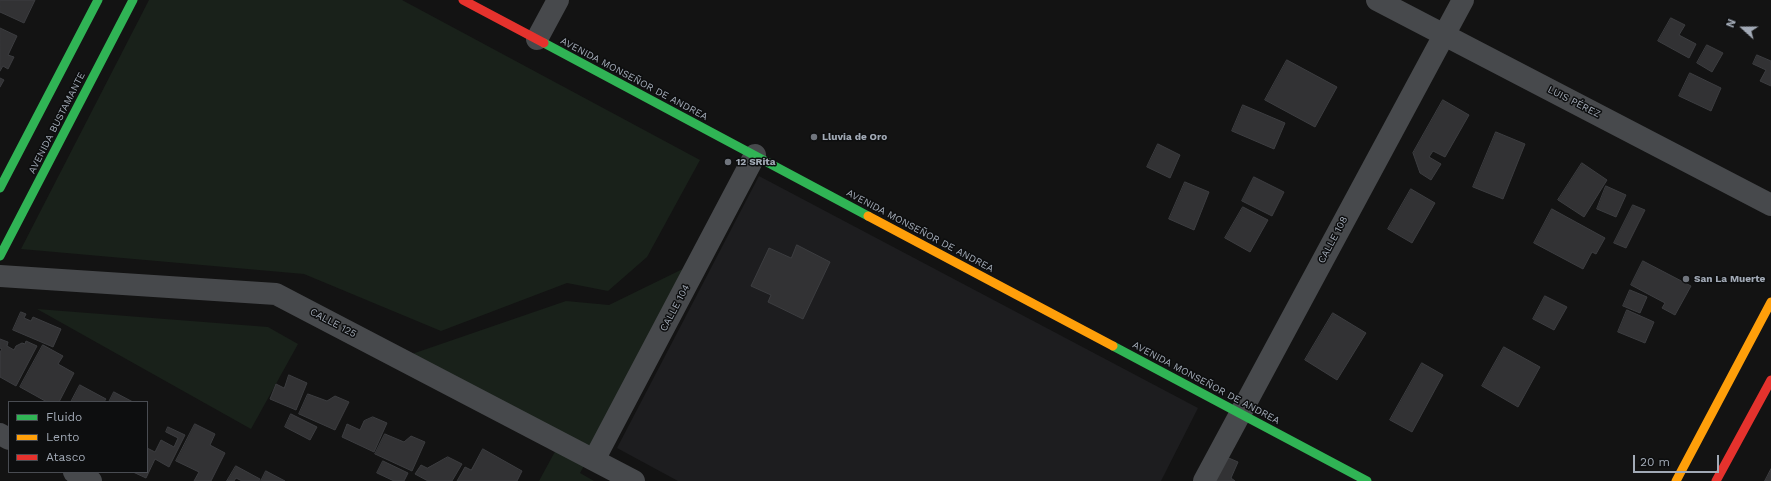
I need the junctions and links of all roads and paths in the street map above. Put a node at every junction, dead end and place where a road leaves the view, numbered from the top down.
1 (98, 0) edge
2 (133, 0) edge
3 (463, 0) edge
4 (558, 0) edge
5 (1377, 0) edge
6 (1463, 0) edge
7 (1444, 35) junction
8 (537, 39) junction
9 (756, 155) junction
10 (0, 188) edge
11 (1771, 205) edge
12 (0, 256) edge
13 (0, 276) edge
14 (1771, 302) edge
15 (1771, 380) edge
16 (1240, 413) junction
17 (594, 460) junction
18 (76, 473) edge
19 (91, 481) edge
20 (634, 481) edge
21 (1204, 481) edge
22 (1367, 481) edge
23 (1676, 481) edge
24 (1716, 481) edge

1 - 10 main road, AVENIDA BUSTAMANTE
2 - 12 main road, AVENIDA BUSTAMANTE
3 - 8 main road, AVENIDA MONSEÑOR DE ANDREA
4 - 8 street
5 - 7 street, LUIS PÉREZ
6 - 7 street, CALLE 108
7 - 11 street, LUIS PÉREZ
7 - 16 street, CALLE 108
8 - 9 main road, AVENIDA MONSEÑOR DE ANDREA
9 - 16 main road, AVENIDA MONSEÑOR DE ANDREA
9 - 17 street, CALLE 104
13 - 17 street, CALLE 125
14 - 23 main road
15 - 24 main road
16 - 21 street, CALLE 108
16 - 22 main road, AVENIDA MONSEÑOR DE ANDREA
17 - 20 street, CALLE 125
18 - 19 street

